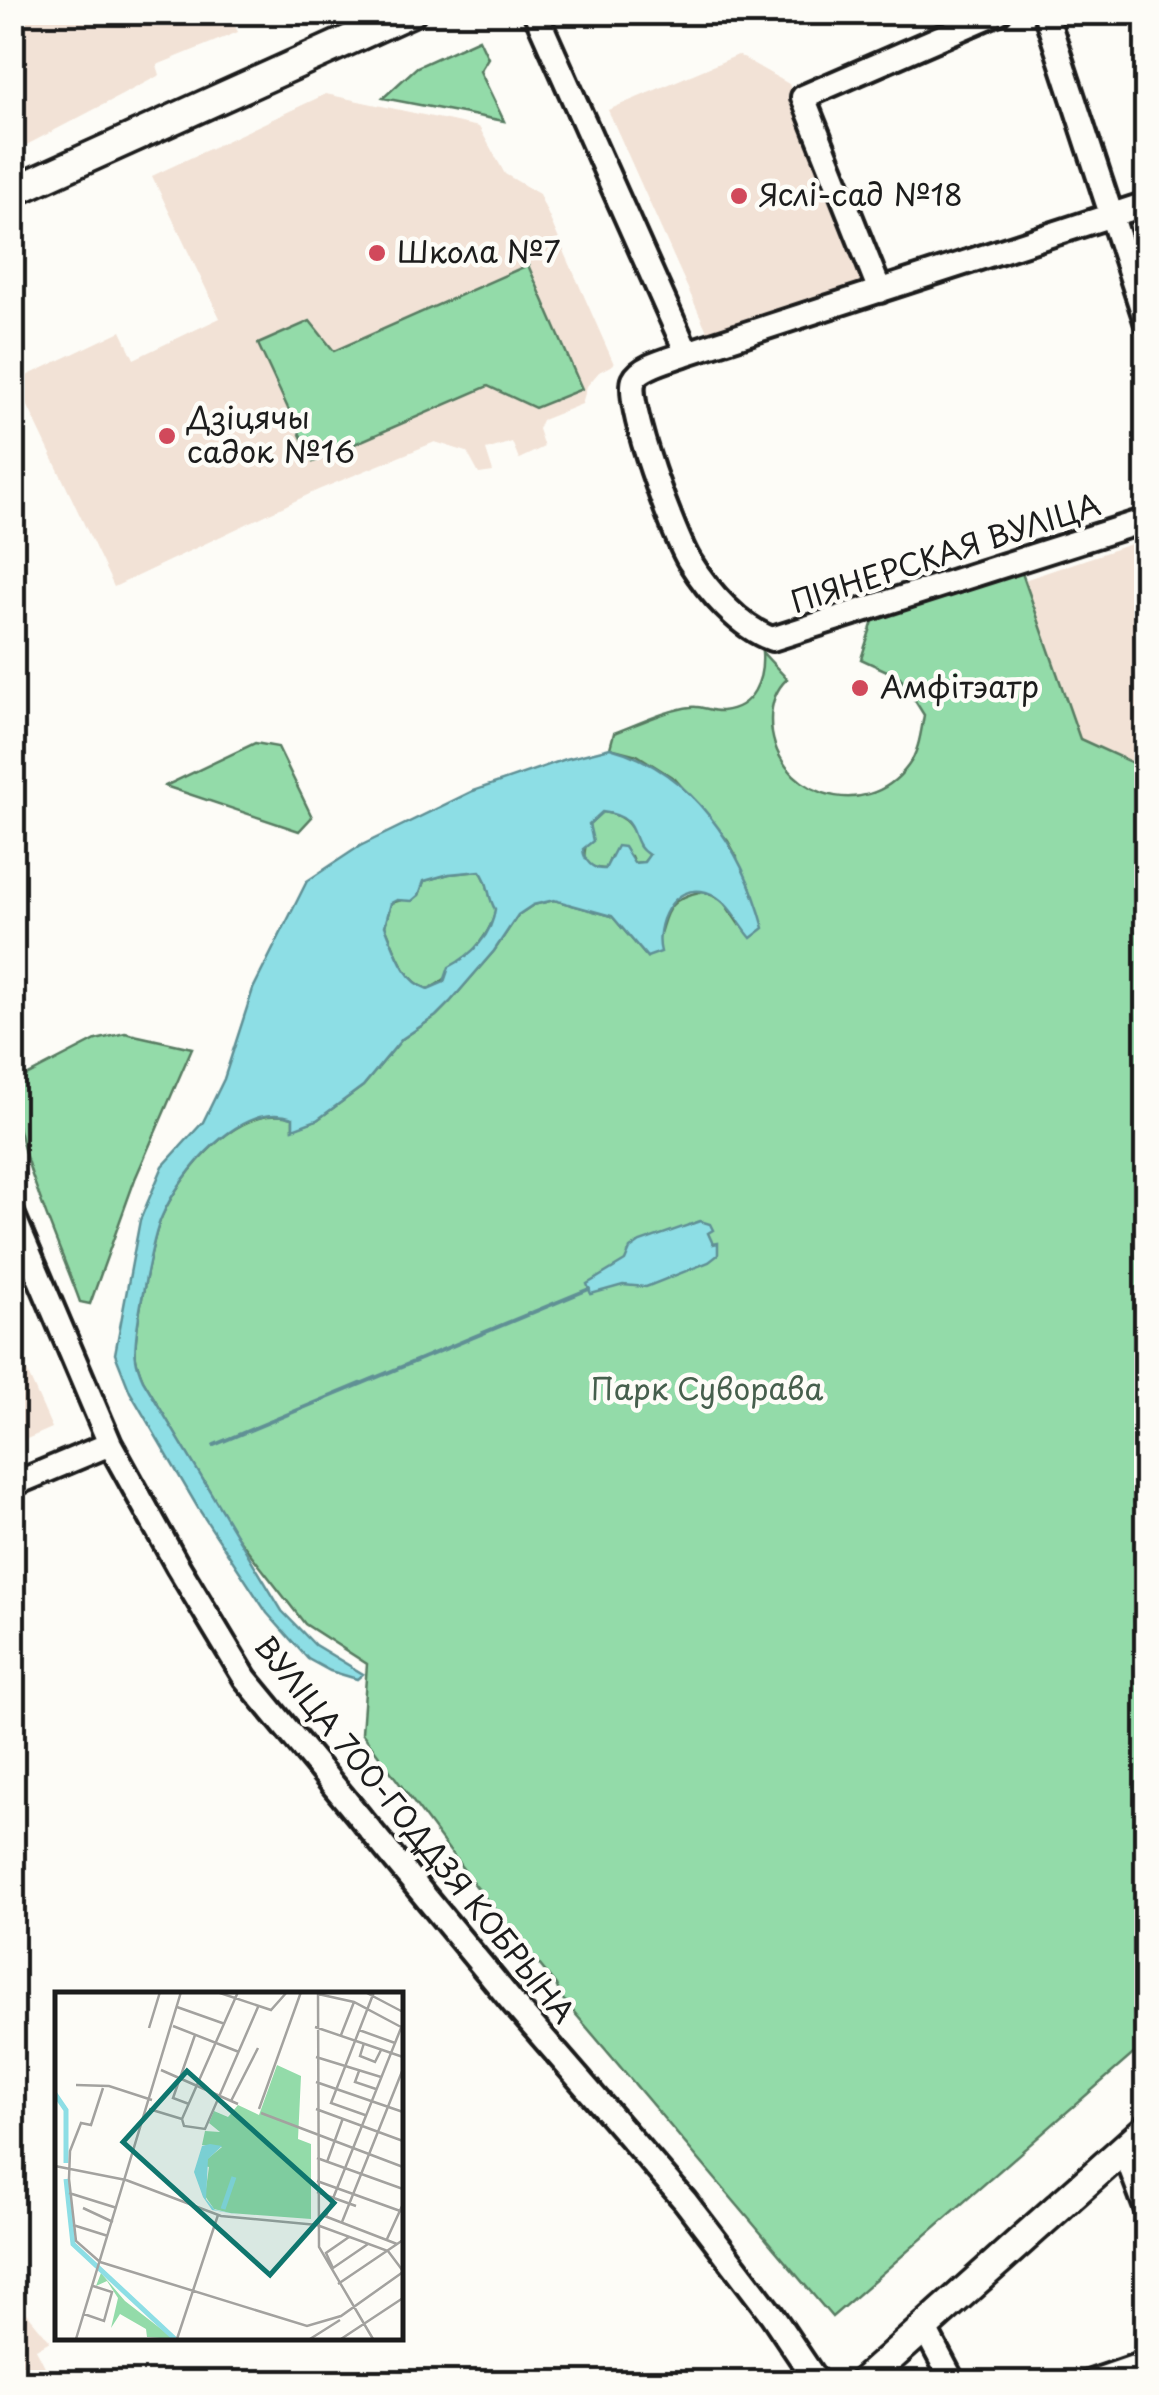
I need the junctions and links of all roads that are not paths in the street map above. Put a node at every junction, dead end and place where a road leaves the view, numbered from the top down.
1 (411, 12) edge
2 (536, 12) edge
3 (999, 12) edge
4 (1045, 12) edge
5 (12, 192) edge
6 (1146, 204) edge
7 (1113, 216) junction
8 (880, 291) junction
9 (1146, 321) edge
10 (687, 353) junction
11 (1146, 520) edge
12 (12, 1213) edge
13 (110, 1444) junction
14 (12, 1486) edge
15 (1146, 2129) edge
16 (1124, 2150) junction
17 (1146, 2208) edge
18 (924, 2327) junction
19 (1146, 2362) edge
20 (817, 2382) edge
21 (863, 2382) edge
22 (953, 2382) edge
23 (1092, 2382) edge

1 - 5 main road
2 - 10 street
3 - 8 street
4 - 7 street
6 - 7 street
7 - 8 street
7 - 9 street
8 - 10 street
10 - 11 street, ПІЯНЕРСКАЯ ВУЛІЦА
12 - 13 street, ВУЛІЦА 700-ГОДДЗЯ КОБРЫНА
13 - 14 street
13 - 20 street, ВУЛІЦА 700-ГОДДЗЯ КОБРЫНА
15 - 16 main road
16 - 17 street
16 - 18 main road
18 - 21 main road
18 - 22 street
19 - 23 street

